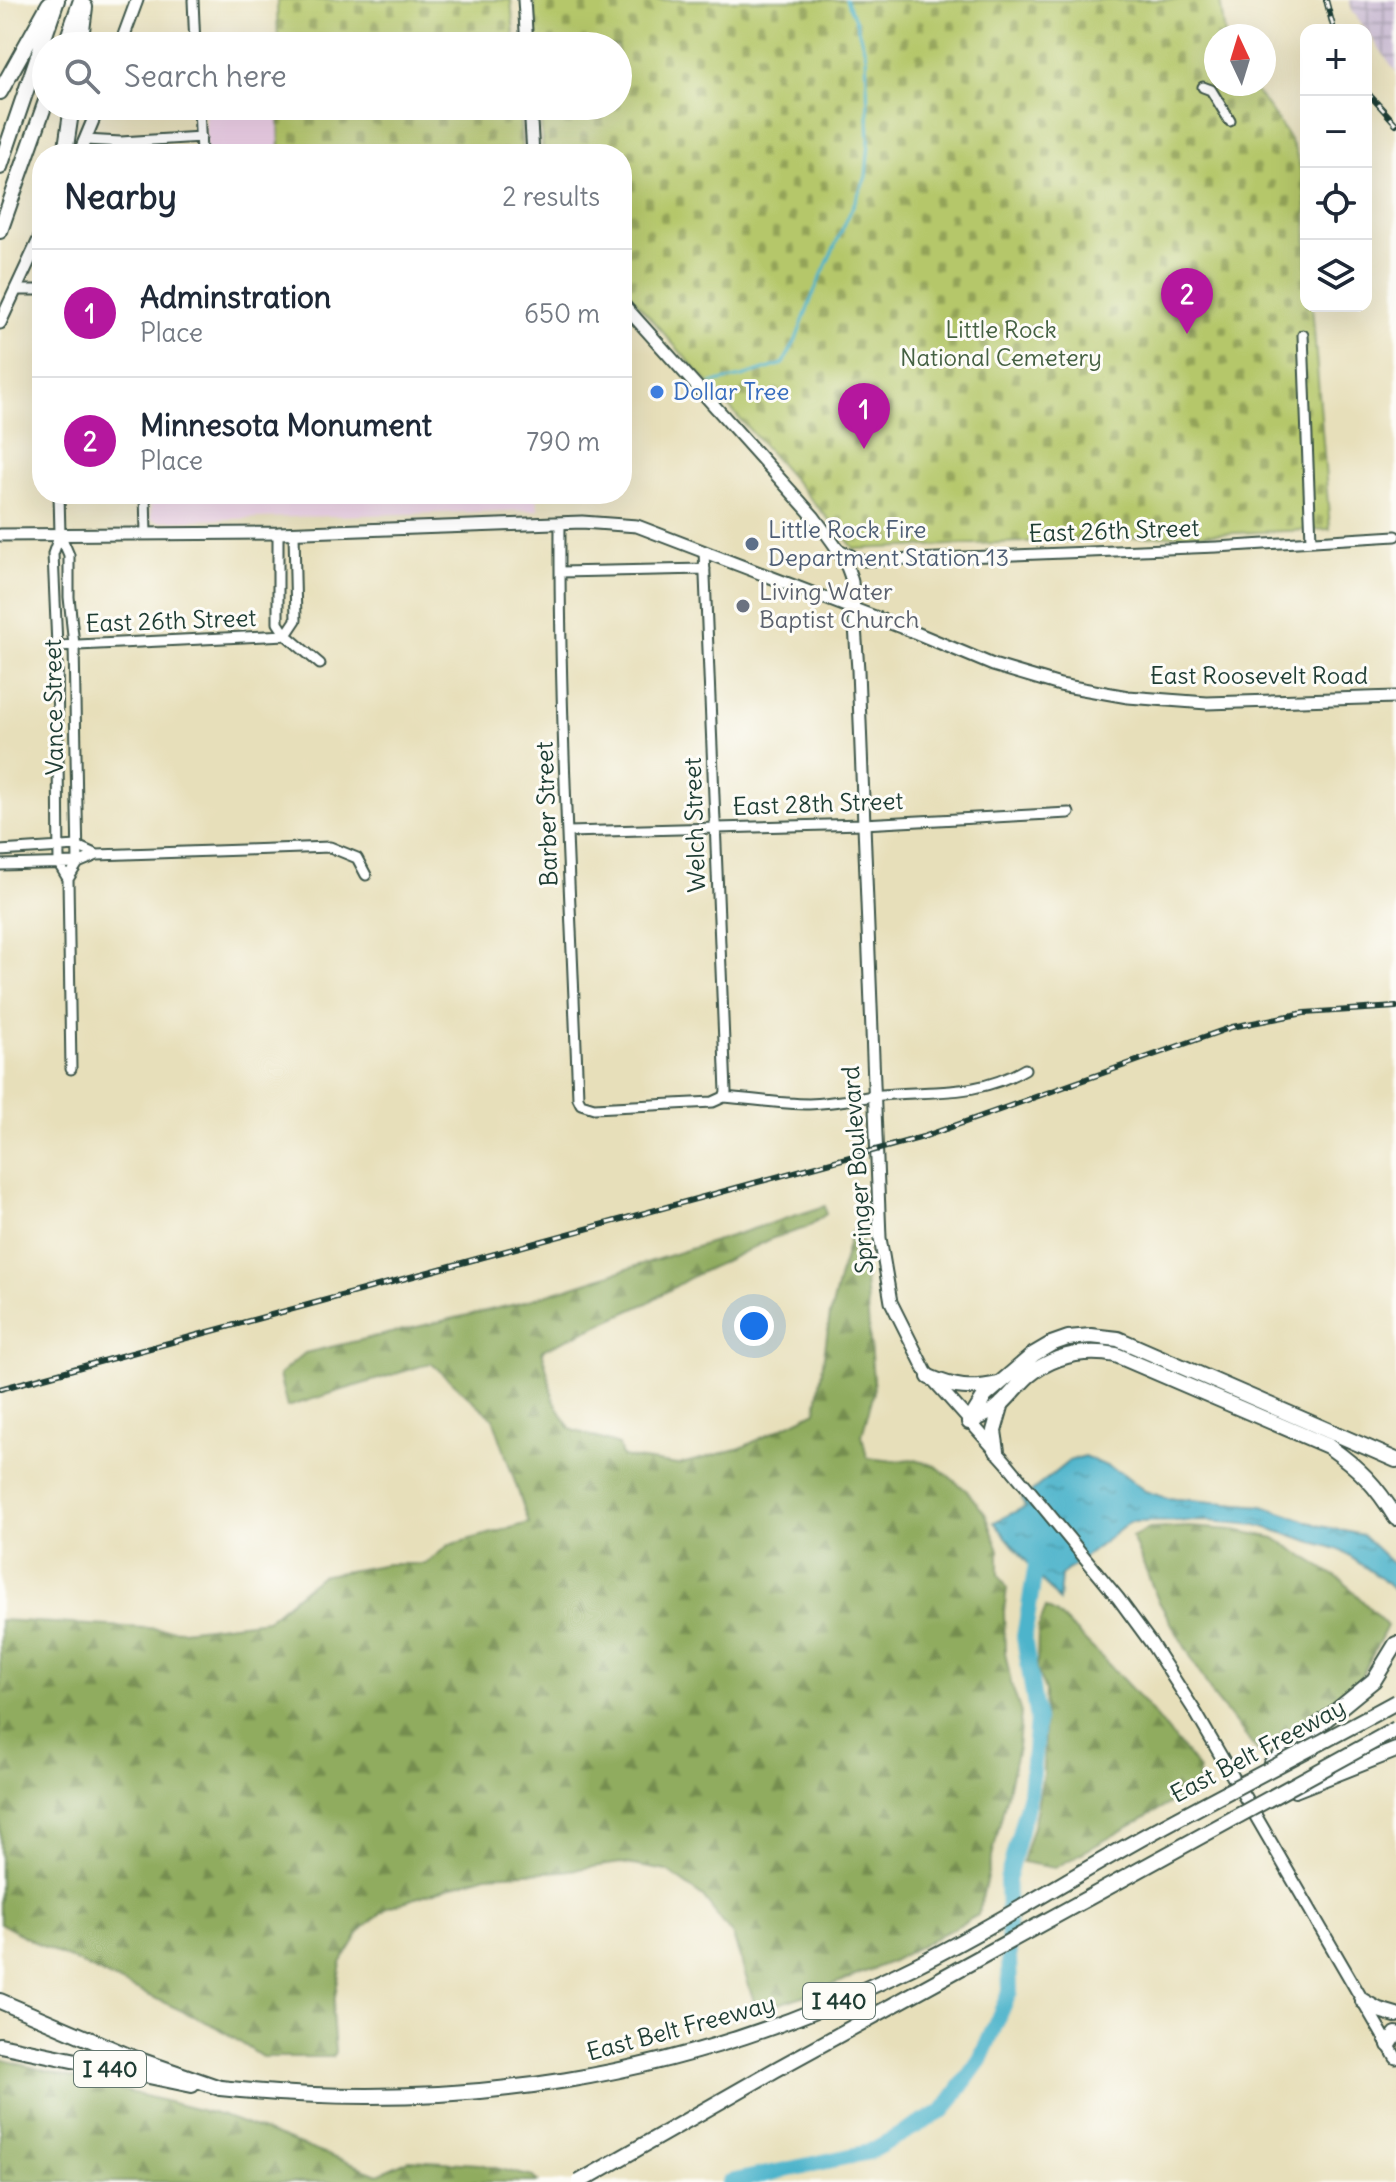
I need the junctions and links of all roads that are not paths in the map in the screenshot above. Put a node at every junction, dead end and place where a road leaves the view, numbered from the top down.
1 (54, 0) edge
2 (83, 0) edge
3 (137, 0) edge
4 (193, 0) edge
5 (524, 0) edge
6 (35, 32) edge
7 (44, 32) edge
8 (70, 32) edge
9 (81, 32) edge
10 (125, 32) edge
11 (194, 32) edge
12 (526, 32) edge
13 (32, 37) edge
14 (32, 68) edge
15 (1203, 87) dead end
16 (0, 92) edge
17 (39, 120) edge
18 (70, 120) edge
19 (93, 120) edge
20 (200, 120) edge
21 (531, 120) edge
22 (1230, 121) dead end
23 (201, 137) junction
24 (85, 140) junction
25 (66, 144) edge
26 (83, 144) edge
27 (201, 144) edge
28 (532, 144) edge
29 (0, 167) edge
30 (0, 231) edge
31 (32, 254) edge
32 (15, 290) junction
33 (32, 290) edge
34 (632, 314) edge
35 (0, 323) edge
36 (1303, 335) dead end
37 (59, 504) edge
38 (145, 504) edge
39 (560, 523) junction
40 (146, 533) junction
41 (278, 533) junction
42 (294, 533) junction
43 (60, 534) junction
44 (0, 535) edge
45 (1396, 536) edge
46 (1311, 541) junction
47 (837, 548) junction
48 (704, 551) junction
49 (705, 569) junction
50 (560, 572) junction
51 (854, 609) junction
52 (286, 635) junction
53 (74, 645) junction
54 (57, 646) junction
55 (320, 664) dead end
56 (1396, 697) edge
57 (1069, 813) dead end
58 (863, 824) junction
59 (714, 829) junction
60 (568, 832) junction
61 (77, 846) junction
62 (58, 847) junction
63 (0, 851) edge
64 (97, 855) junction
65 (78, 863) junction
66 (59, 864) junction
67 (0, 865) edge
68 (366, 875) dead end
69 (68, 879) junction
70 (71, 1069) dead end
71 (1025, 1069) dead end
72 (874, 1096) junction
73 (724, 1097) junction
74 (929, 1377) junction
75 (999, 1384) junction
76 (1002, 1403) junction
77 (969, 1422) junction
78 (1002, 1456) junction
79 (1396, 1460) edge
80 (1396, 1518) edge
81 (1396, 1644) edge
82 (1396, 1702) edge
83 (1396, 1729) edge
84 (1396, 1750) edge
85 (1256, 1776) junction
86 (1268, 1799) junction
87 (0, 2001) edge
88 (1363, 2001) junction
89 (1396, 2015) edge
90 (0, 2045) edge
91 (1394, 2045) edge
92 (220, 2088) junction
93 (579, 2182) edge

1 - 6 highway
1 - 7 highway
2 - 8 highway
2 - 9 highway
3 - 10 main road
4 - 11 street
5 - 12 main road
13 - 16 highway
14 - 29 highway
15 - 22 street
17 - 30 highway
18 - 25 highway
19 - 24 main road
20 - 23 street
21 - 28 main road
23 - 24 street
23 - 27 street
24 - 26 main road
31 - 32 main road
32 - 33 street
32 - 35 main road
34 - 47 main road, Springer Boulevard
36 - 46 street
37 - 43 street, Vance Street
38 - 40 street
39 - 42 main road, East Roosevelt Road
39 - 48 main road, East Roosevelt Road
39 - 50 street, Barber Street
40 - 41 main road, East Roosevelt Road
40 - 43 main road, East Roosevelt Road
41 - 42 main road, East Roosevelt Road
41 - 52 street
42 - 52 street
43 - 44 main road, East Roosevelt Road
43 - 53 street, Vance Street
43 - 54 street, Vance Street
45 - 46 street, East 26th Street
46 - 47 street, East 26th Street
47 - 51 main road, Springer Boulevard
48 - 49 street, Welch Street
48 - 51 main road, East Roosevelt Road
49 - 50 street
49 - 59 street, Welch Street
50 - 60 street, Barber Street
51 - 56 main road, East Roosevelt Road
51 - 58 main road, Springer Boulevard
52 - 53 street, East 26th Street
52 - 55 street
53 - 54 street, East 26th Street
53 - 61 street, Vance Street
54 - 62 street, Vance Street
57 - 58 street, East 28th Street
58 - 59 street, East 28th Street
58 - 72 main road, Springer Boulevard
59 - 60 street, East 28th Street
59 - 73 street, Welch Street
60 - 73 street, Barber Street
61 - 62 street
61 - 64 street
61 - 65 street, Vance Street
62 - 63 street
62 - 66 street, Vance Street
64 - 65 street
64 - 68 street
65 - 66 street
65 - 69 street
66 - 67 street
66 - 69 street, Vance Street
69 - 70 street
71 - 72 street
72 - 73 street
72 - 74 main road, Springer Boulevard
74 - 75 highway
74 - 77 main road, Springer Boulevard
75 - 77 highway
75 - 79 highway
76 - 77 highway
76 - 78 highway
76 - 80 highway
77 - 78 main road, Springer Boulevard
78 - 88 main road, Springer Boulevard
81 - 85 highway, bridge
82 - 85 highway, East Belt Freeway / I 440, bridge
83 - 86 highway, East Belt Freeway / I 440, bridge
84 - 86 highway, bridge
85 - 92 highway, East Belt Freeway / I 440, bridge
86 - 93 highway, East Belt Freeway / I 440, bridge
87 - 92 highway
88 - 89 highway
88 - 91 main road, Springer Boulevard
90 - 92 highway, East Belt Freeway / I 440

